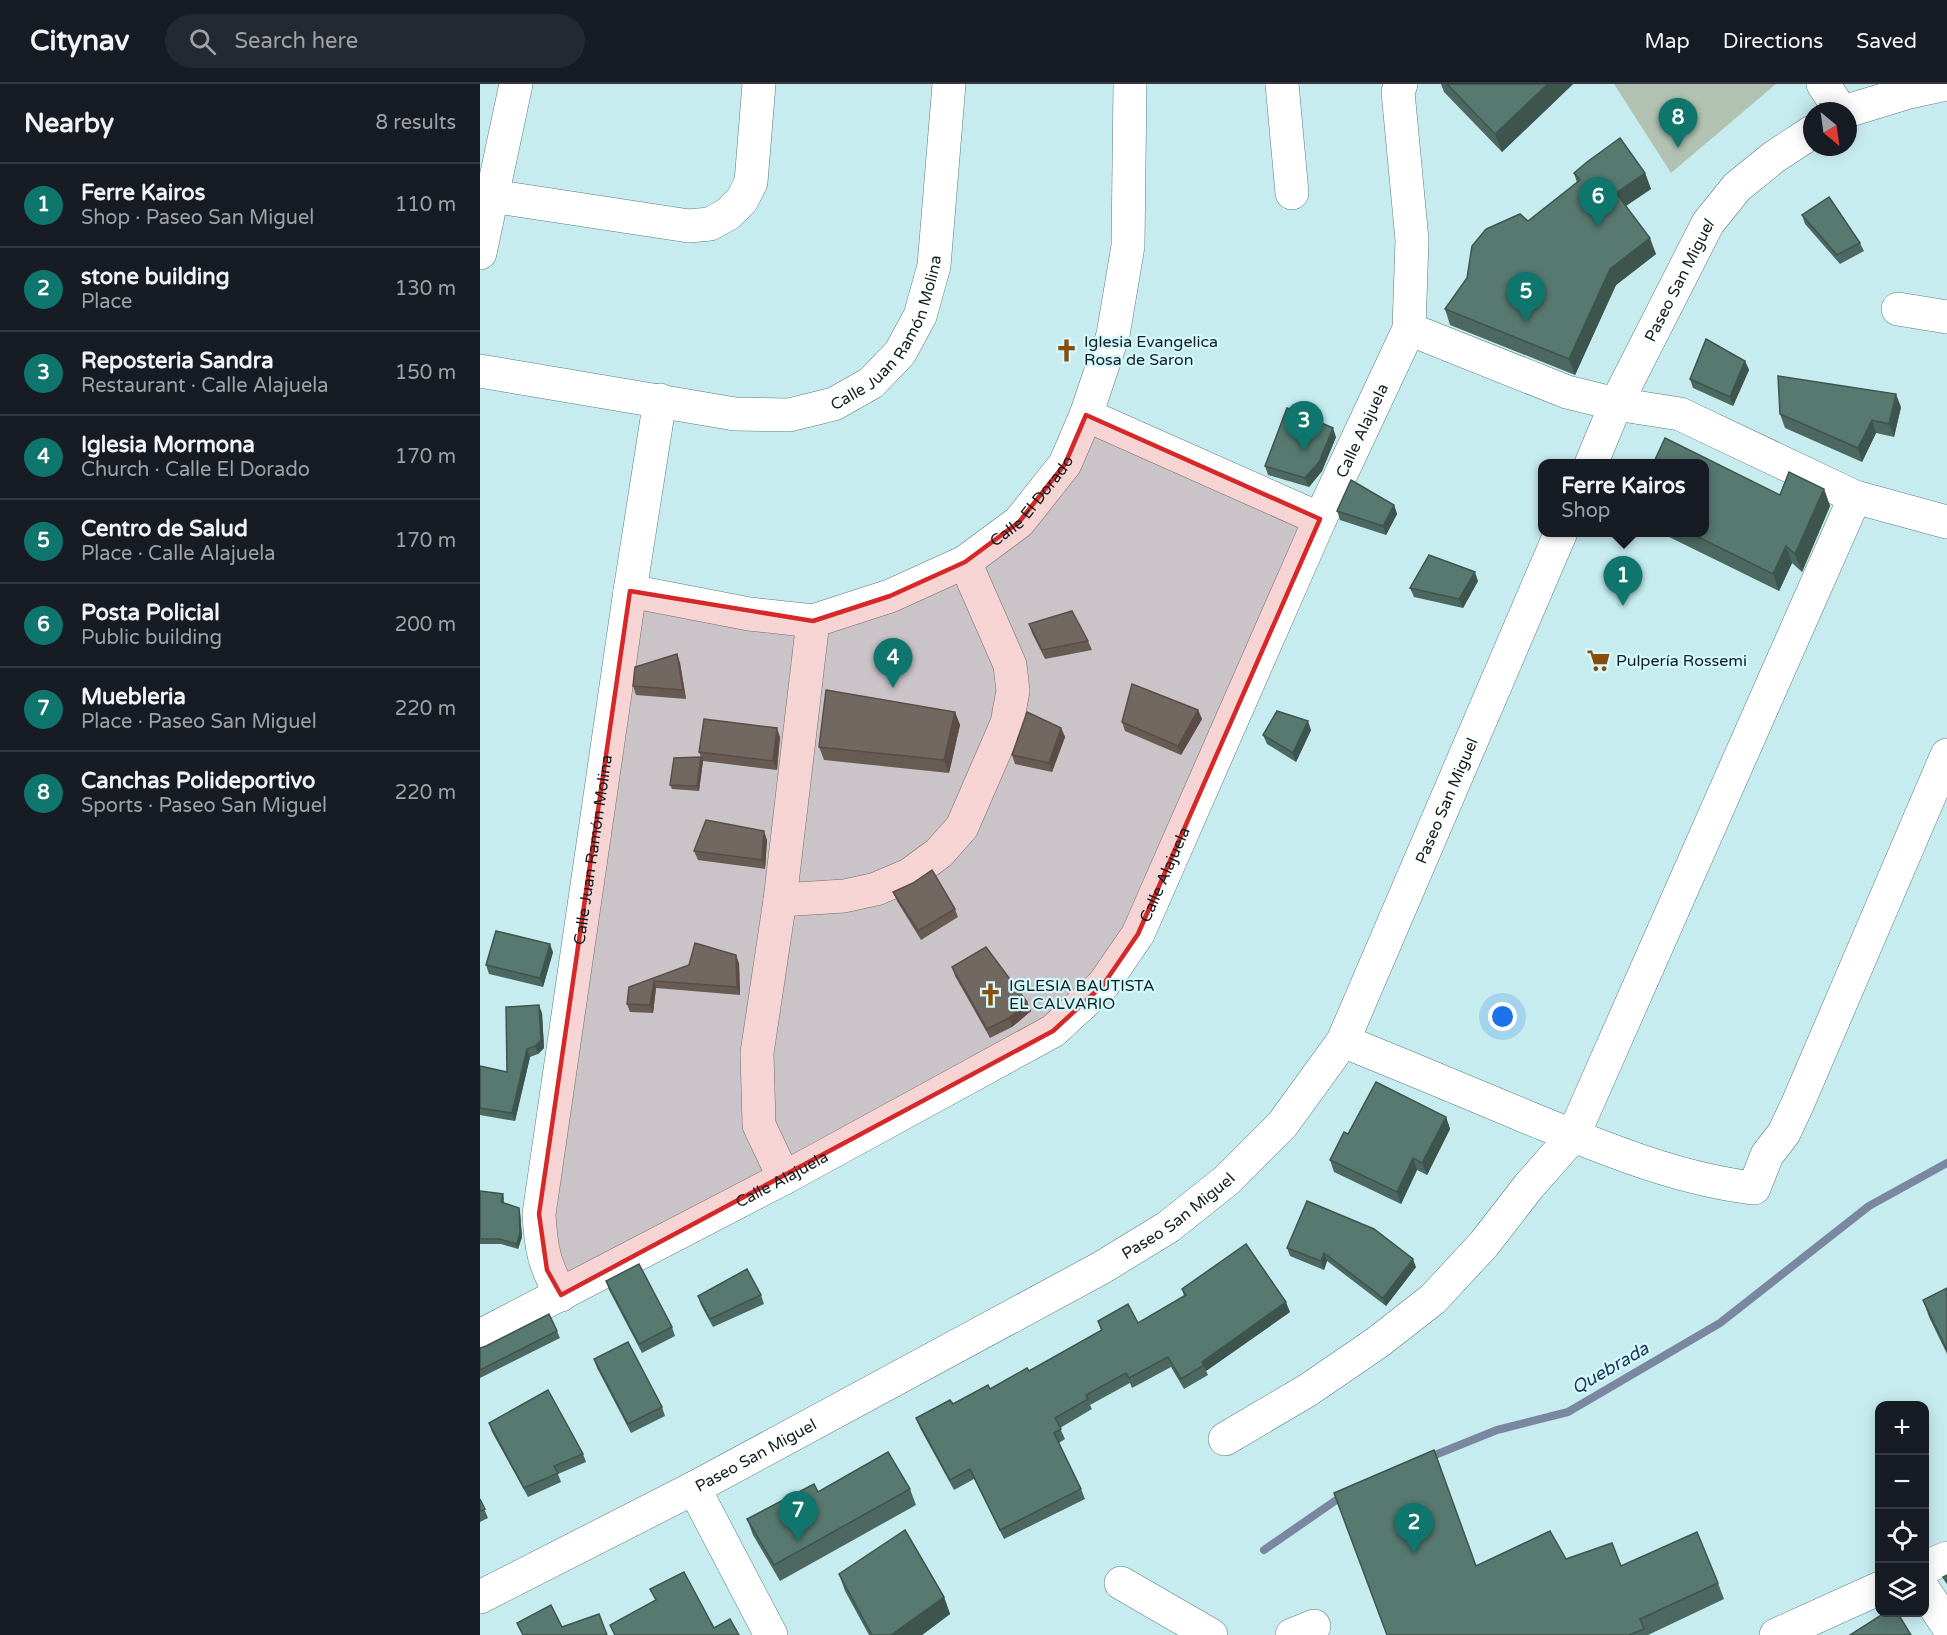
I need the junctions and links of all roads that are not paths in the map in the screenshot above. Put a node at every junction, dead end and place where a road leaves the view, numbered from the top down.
1 (516, 84) edge
2 (759, 84) edge
3 (949, 84) edge
4 (1130, 84) edge
5 (1281, 84) edge
6 (1401, 84) edge
7 (1823, 84) edge
8 (1947, 84) edge
9 (1835, 102) edge
10 (1857, 108) edge
11 (1803, 138) edge
12 (1292, 193) dead end
13 (492, 196) junction
14 (480, 253) edge
15 (1898, 309) dead end
16 (1947, 317) edge
17 (1409, 329) junction
18 (480, 371) edge
19 (660, 400) junction
20 (1616, 404) junction
21 (1086, 415) junction
22 (1593, 459) edge
23 (1855, 497) junction
24 (1320, 519) junction
25 (1947, 522) edge
26 (1559, 537) edge
27 (965, 562) junction
28 (630, 591) junction
29 (813, 621) junction
30 (1947, 755) edge
31 (780, 900) junction
32 (1343, 1041) junction
33 (1573, 1136) junction
34 (784, 1178) junction
35 (561, 1295) junction
36 (480, 1336) edge
37 (1226, 1439) dead end
38 (694, 1488) junction
39 (1947, 1558) edge
40 (1929, 1566) edge
41 (1121, 1582) dead end
42 (1875, 1590) edge
43 (480, 1597) edge
44 (1929, 1598) edge
45 (1947, 1625) edge
46 (771, 1635) edge
47 (1211, 1635) edge
48 (1776, 1635) edge

1 - 13 street
2 - 13 street
3 - 19 street, Calle Juan Ramón Molina
4 - 21 street, Calle El Dorado
5 - 12 street
6 - 17 street, Calle Alajuela
7 - 9 street
8 - 10 street
11 - 20 street, Paseo San Miguel
13 - 14 street
15 - 16 street
17 - 20 street
17 - 24 street, Calle Alajuela
18 - 19 street, Calle Juan Ramón Molina
19 - 28 street, Calle Juan Ramón Molina
20 - 22 street, Paseo San Miguel
20 - 23 street
21 - 24 street
21 - 27 street, Calle El Dorado
23 - 25 street
23 - 33 street
24 - 34 street, Calle Alajuela
26 - 32 street, Paseo San Miguel
27 - 29 street, Calle El Dorado
27 - 31 street
28 - 29 street, Calle El Dorado
28 - 35 street, Calle Juan Ramón Molina
29 - 31 street
30 - 33 street
31 - 34 street
32 - 33 street
32 - 38 street, Paseo San Miguel
33 - 37 street
34 - 35 street, Calle Alajuela
35 - 36 street, Calle Alajuela
38 - 43 street, Paseo San Miguel
38 - 46 street
39 - 40 street
41 - 47 street
42 - 48 street
44 - 45 street

